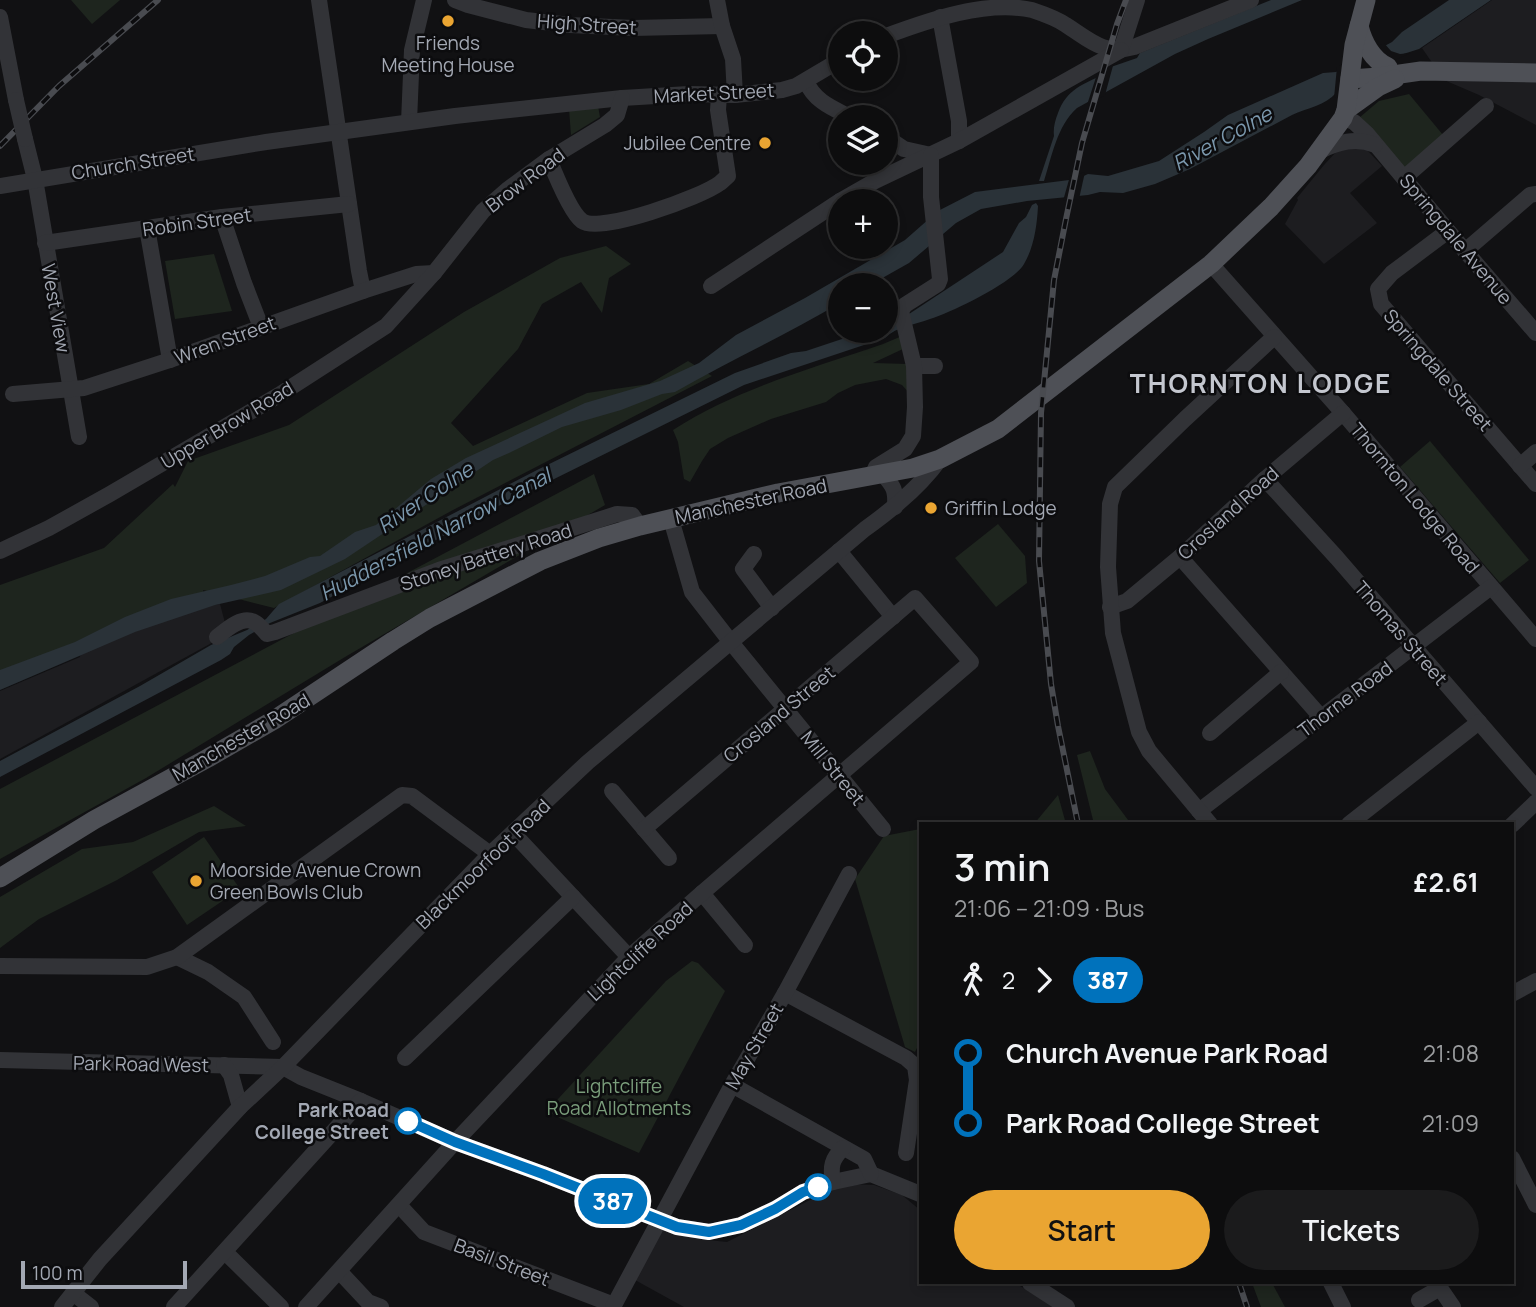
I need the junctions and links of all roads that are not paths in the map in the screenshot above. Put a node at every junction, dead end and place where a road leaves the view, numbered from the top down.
1 (319, 0) edge
2 (424, 0) edge
3 (455, 0) edge
4 (718, 0) edge
5 (1137, 0) edge
6 (1251, 0) edge
7 (1366, 0) edge
8 (999, 4) edge
9 (0, 17) edge
10 (940, 17) junction
11 (722, 26) junction
12 (898, 32) edge
13 (1121, 50) junction
14 (828, 67) edge
15 (1354, 68) junction
16 (1415, 72) junction
17 (1536, 73) edge
18 (806, 81) junction
19 (727, 95) junction
20 (10, 96) edge
21 (622, 98) junction
22 (828, 106) edge
23 (1486, 106) dead end
24 (1345, 114) junction
25 (409, 122) junction
26 (338, 132) junction
27 (958, 141) junction
28 (898, 145) edge
29 (1375, 145) junction
30 (1320, 151) junction
31 (931, 155) junction
32 (549, 159) junction
33 (1404, 178) junction
34 (35, 179) junction
35 (0, 186) edge
36 (862, 189) edge
37 (1536, 194) edge
38 (349, 204) junction
39 (828, 209) edge
40 (222, 217) junction
41 (147, 228) junction
42 (1448, 231) junction
43 (45, 243) junction
44 (1465, 251) junction
45 (1211, 264) junction
46 (434, 273) junction
47 (711, 286) dead end
48 (363, 291) junction
49 (261, 327) junction
50 (1536, 333) edge
51 (1274, 337) junction
52 (170, 360) junction
53 (914, 366) junction
54 (935, 366) dead end
55 (70, 389) junction
56 (13, 394) dead end
57 (1343, 413) junction
58 (79, 438) dead end
59 (1536, 452) edge
60 (940, 458) junction
61 (1520, 466) junction
62 (878, 475) junction
63 (1265, 479) junction
64 (1536, 484) edge
65 (895, 507) junction
66 (671, 519) junction
67 (640, 526) junction
68 (0, 551) edge
69 (839, 551) junction
70 (754, 554) dead end
71 (1180, 557) junction
72 (1491, 587) junction
73 (1110, 607) junction
74 (772, 608) junction
75 (893, 617) junction
76 (217, 637) dead end
77 (1536, 639) edge
78 (730, 641) junction
79 (1413, 647) junction
80 (971, 662) joint
81 (1281, 672) junction
82 (785, 709) junction
83 (1321, 718) junction
84 (1479, 722) junction
85 (1210, 733) dead end
86 (839, 775) junction
87 (1536, 788) edge
88 (612, 791) dead end
89 (1536, 802) edge
90 (1199, 811) junction
91 (1208, 822) edge
92 (1352, 822) edge
93 (1514, 823) edge
94 (644, 829) junction
95 (883, 829) dead end
96 (513, 833) junction
97 (490, 854) junction
98 (669, 858) dead end
99 (849, 874) dead end
100 (0, 878) edge
101 (702, 892) junction
102 (573, 897) junction
103 (746, 946) dead end
104 (177, 957) junction
105 (629, 957) junction
106 (0, 966) edge
107 (1536, 981) edge
108 (785, 993) junction
109 (1514, 993) edge
110 (274, 1042) dead end
111 (405, 1058) dead end
112 (0, 1060) edge
113 (225, 1065) junction
114 (283, 1067) junction
115 (732, 1085) junction
116 (361, 1101) junction
117 (240, 1107) junction
118 (455, 1142) junction
119 (843, 1147) junction
120 (906, 1153) dead end
121 (1514, 1162) edge
122 (871, 1174) junction
123 (834, 1182) junction
124 (919, 1192) edge
125 (399, 1205) junction
126 (1536, 1205) edge
127 (659, 1219) junction
128 (225, 1252) junction
129 (340, 1272) junction
130 (1032, 1284) edge
131 (1332, 1284) edge
132 (73, 1293) junction
133 (1419, 1300) dead end
134 (613, 1306) edge
135 (62, 1307) edge
136 (91, 1307) edge
137 (174, 1307) edge
138 (281, 1307) edge
139 (306, 1307) edge
140 (381, 1307) edge
141 (1067, 1307) edge
142 (1343, 1307) edge
143 (1453, 1307) edge

1 - 26 street
2 - 25 street
3 - 11 street, High Street
4 - 11 street
5 - 13 street
6 - 13 street
7 - 15 main road
8 - 10 street
8 - 13 street
9 - 20 street, West View
10 - 12 street
10 - 27 street
11 - 19 street
13 - 27 street
14 - 18 street, Market Street
15 - 16 main road
15 - 16 main road
15 - 24 main road, Manchester Road
16 - 17 main road
16 - 24 main road
18 - 19 street, Market Street
18 - 22 street
19 - 21 street, Market Street
19 - 32 street
20 - 34 street, West View, bridge
21 - 25 street
21 - 32 street, Brow Road
23 - 33 street
24 - 29 street, Springdale Avenue
24 - 30 main road, Manchester Road
25 - 26 street, Church Street
26 - 34 street, Church Street
26 - 38 street
27 - 31 street
28 - 31 street
29 - 30 street
29 - 33 street, Springdale Avenue
30 - 45 main road, Manchester Road
31 - 36 street
31 - 53 street
32 - 46 street, Brow Road
33 - 42 street, Springdale Avenue
34 - 35 street, Church Street
34 - 43 street, West View
37 - 44 street
38 - 40 street, Robin Street
38 - 48 street
39 - 47 street
40 - 41 street, Robin Street
40 - 49 street
41 - 43 street, Robin Street
41 - 52 street
42 - 44 street, Springdale Avenue
42 - 61 street, Springdale Street
43 - 55 street, West View
44 - 50 street, Springdale Avenue
45 - 51 street, Thornton Lodge Road
45 - 60 main road, Manchester Road
46 - 48 street, Wren Street
46 - 68 street, Upper Brow Road
48 - 49 street, Wren Street
49 - 52 street, Wren Street
51 - 57 street, Thornton Lodge Road
51 - 73 street
52 - 55 street, Wren Street
53 - 54 street
53 - 62 street
55 - 56 street, Wren Street
55 - 58 street, West View
57 - 63 street, Crosland Road
57 - 72 street, Thornton Lodge Road
59 - 61 street
60 - 62 main road, Manchester Road
60 - 65 street, Blackmoorfoot Road
61 - 64 street, Springdale Street
62 - 65 street
62 - 66 main road, Manchester Road
63 - 71 street, Crosland Road
63 - 79 street, Thomas Street
65 - 69 street, Blackmoorfoot Road
66 - 67 main road, Manchester Road
66 - 78 street, Mill Street
67 - 76 street, Stoney Battery Road
67 - 100 main road, Manchester Road
69 - 74 street, Blackmoorfoot Road
69 - 75 street
70 - 74 street
71 - 73 street, Crosland Road
71 - 81 street
72 - 77 street, Thornton Lodge Road
72 - 79 street, Thorne Road
73 - 90 street
74 - 78 street, Blackmoorfoot Road
75 - 80 street, Crosland Street
75 - 82 street, Crosland Street
78 - 82 street, Mill Street
78 - 96 street, Blackmoorfoot Road
79 - 83 street, Thorne Road
79 - 84 street, Thomas Street
80 - 86 street, Lightcliffe Road
81 - 83 street
81 - 85 street
82 - 86 street, Mill Street
82 - 94 street, Crosland Street
83 - 90 street, Thorne Road
84 - 87 street, Thomas Street
84 - 92 street
86 - 95 street, Mill Street
86 - 101 street, Lightcliffe Road
88 - 94 street
89 - 93 street
90 - 91 street
94 - 98 street
96 - 97 street, Blackmoorfoot Road
96 - 102 street
97 - 104 street
97 - 114 street, Blackmoorfoot Road
99 - 108 street, May Street
101 - 103 street
101 - 105 street, Lightcliffe Road
102 - 105 street
102 - 111 street
104 - 106 street
104 - 110 street
105 - 118 street, Lightcliffe Road
107 - 109 street
108 - 115 street, May Street
108 - 120 street
112 - 113 street, Park Road West
113 - 114 street, Park Road West
113 - 117 street
114 - 116 street
114 - 117 street, Blackmoorfoot Road
115 - 119 street
115 - 127 street, May Street
116 - 118 street
116 - 128 street
117 - 132 street, Blackmoorfoot Road
118 - 125 street, Lightcliffe Road
118 - 127 street
119 - 122 street
119 - 123 street
121 - 126 street
122 - 123 street
122 - 124 street
123 - 127 street
125 - 129 street, Lightcliffe Road
125 - 134 street, Basil Street
127 - 134 street, May Street
128 - 137 street
128 - 138 street
129 - 139 street, Lightcliffe Road
129 - 140 street
130 - 141 street
131 - 142 street
132 - 135 street, Blackmoorfoot Road
132 - 136 street
133 - 143 street

